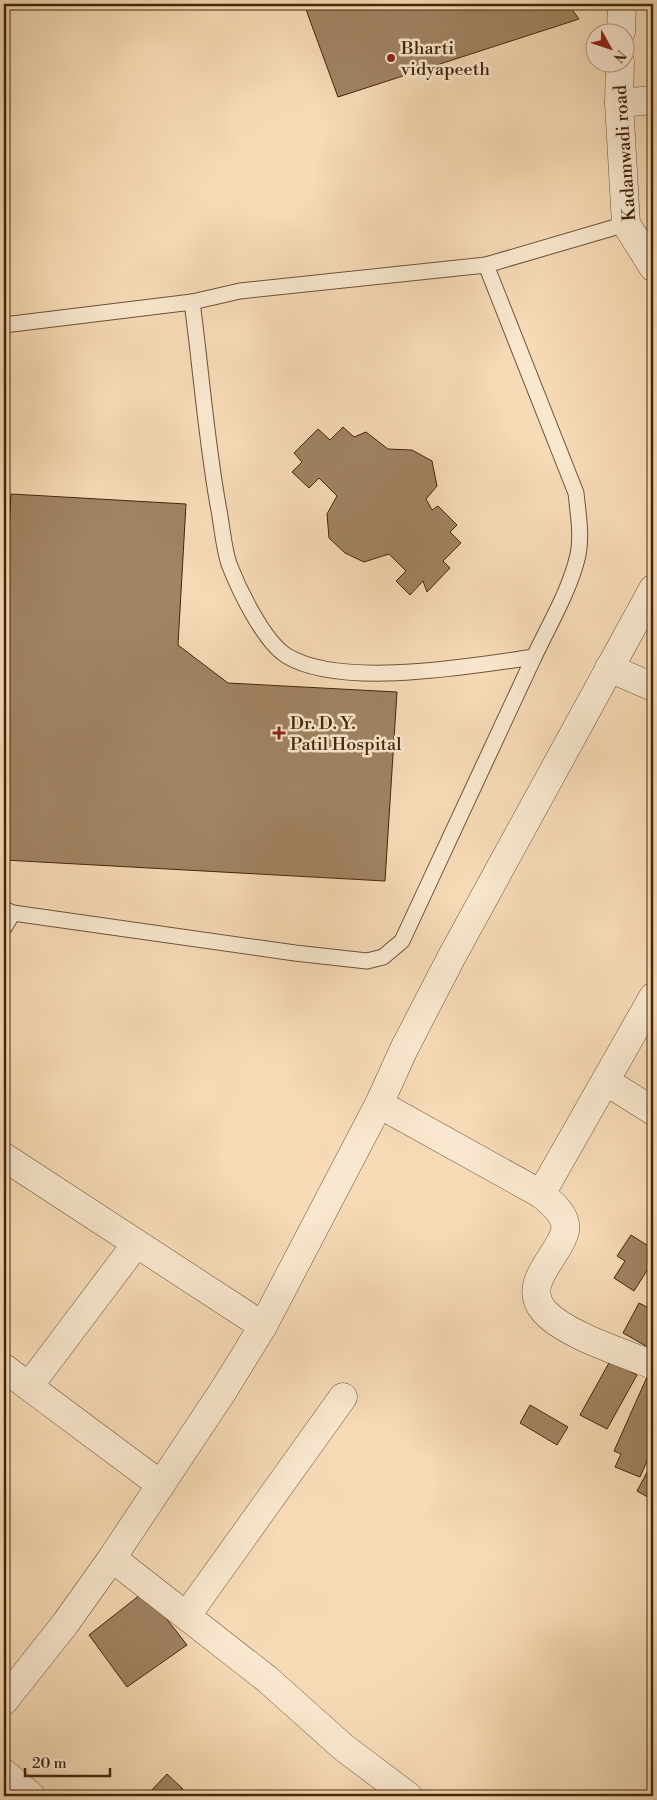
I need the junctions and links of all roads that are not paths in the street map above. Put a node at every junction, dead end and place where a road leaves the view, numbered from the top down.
1 (622, 4) edge
2 (621, 22) edge
3 (620, 72) edge
4 (653, 100) edge
5 (619, 103) junction
6 (626, 224) junction
7 (486, 265) junction
8 (653, 267) edge
9 (192, 302) junction
10 (4, 324) edge
11 (653, 590) edge
12 (534, 657) junction
13 (609, 668) junction
14 (653, 687) edge
15 (8, 911) edge
16 (4, 928) edge
17 (653, 997) edge
18 (607, 1082) junction
19 (380, 1104) junction
20 (653, 1111) edge
21 (4, 1157) edge
22 (541, 1194) junction
23 (136, 1244) junction
24 (264, 1326) junction
25 (653, 1365) edge
26 (4, 1368) edge
27 (29, 1386) junction
28 (343, 1397) dead end
29 (161, 1485) junction
30 (112, 1558) junction
31 (187, 1615) junction
32 (4, 1701) edge
33 (4, 1773) edge
34 (31, 1796) edge
35 (408, 1796) edge

1 - 2 street
3 - 5 street, Kadamwadi road
4 - 5 street
5 - 6 street, Kadamwadi road
6 - 7 lane
6 - 8 street, Kadamwadi road
7 - 9 lane
7 - 12 lane
9 - 10 lane
9 - 12 lane
11 - 13 street
12 - 15 lane
13 - 14 street
13 - 19 street
15 - 16 lane
17 - 18 street
18 - 20 street
18 - 22 street
19 - 22 street
19 - 24 street
21 - 23 street
22 - 25 street
23 - 24 street
23 - 27 street
24 - 29 street
26 - 27 street
27 - 29 street
28 - 31 street
29 - 30 street
30 - 31 street
30 - 32 street
31 - 35 street
33 - 34 street

